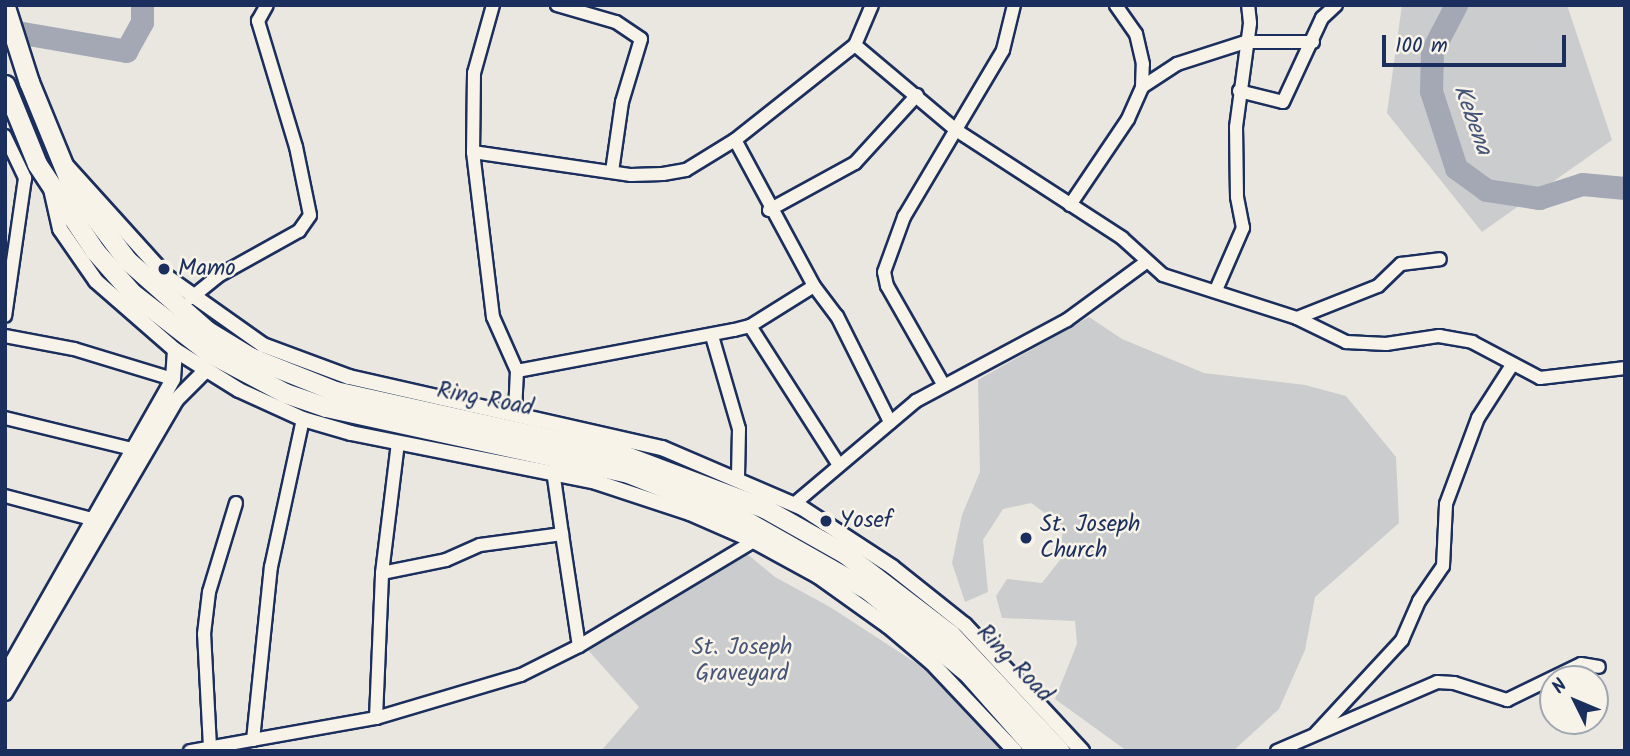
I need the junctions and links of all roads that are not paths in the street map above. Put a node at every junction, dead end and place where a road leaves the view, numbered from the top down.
1 (267, 5) edge
2 (493, 5) edge
3 (557, 5) edge
4 (872, 5) edge
5 (1014, 5) edge
6 (1116, 5) edge
7 (1248, 5) edge
8 (1336, 5) edge
9 (5, 7) edge
10 (1245, 42) junction
11 (1313, 42) junction
12 (855, 45) junction
13 (5, 85) edge
14 (1142, 87) junction
15 (1239, 91) junction
16 (917, 95) junction
17 (956, 130) junction
18 (13, 131) edge
19 (735, 139) junction
20 (473, 152) junction
21 (60, 160) junction
22 (612, 172) junction
23 (51, 190) junction
24 (1070, 205) junction
25 (769, 210) junction
26 (1440, 259) dead end
27 (1145, 263) junction
28 (814, 286) junction
29 (1216, 290) junction
30 (191, 298) junction
31 (5, 316) edge
32 (1297, 318) junction
33 (750, 326) junction
34 (5, 336) edge
35 (712, 336) junction
36 (175, 350) junction
37 (1512, 365) junction
38 (1625, 368) edge
39 (206, 370) junction
40 (517, 371) junction
41 (173, 379) junction
42 (943, 384) junction
43 (515, 412) junction
44 (5, 418) edge
45 (303, 419) junction
46 (890, 422) junction
47 (398, 442) junction
48 (136, 450) junction
49 (839, 466) junction
50 (553, 471) junction
51 (738, 478) junction
52 (5, 496) edge
53 (236, 503) dead end
54 (794, 504) junction
55 (95, 520) junction
56 (562, 534) junction
57 (754, 541) junction
58 (382, 573) junction
59 (579, 646) junction
60 (7, 683) edge
61 (1539, 684) edge
62 (376, 718) junction
63 (1316, 733) junction
64 (253, 740) junction
65 (210, 747) junction
66 (1077, 749) edge
67 (190, 751) edge
68 (1016, 751) edge
69 (1037, 751) edge
70 (1277, 751) edge

1 - 30 street
2 - 20 street
3 - 22 street
4 - 12 street
5 - 17 street
6 - 14 street
7 - 10 street
8 - 11 street
9 - 21 highway, Ring Road
10 - 11 street
10 - 14 street
10 - 15 street
11 - 15 street
12 - 16 street
12 - 19 street
13 - 18 highway, Ring Road
14 - 24 street
15 - 29 street
16 - 17 street
16 - 25 street
17 - 24 street
17 - 42 street
18 - 23 highway, Ring Road
18 - 31 street
19 - 22 street
19 - 25 street
20 - 22 street
20 - 40 street
21 - 30 street
21 - 66 highway, Ring Road
23 - 36 street
23 - 69 highway, Ring Road
24 - 27 street
25 - 28 street
26 - 32 street
27 - 29 street
27 - 42 street
28 - 33 street
28 - 46 street
29 - 32 street
30 - 43 street
32 - 37 street
33 - 35 street
33 - 49 street
34 - 41 street
35 - 40 street
35 - 51 street
36 - 39 street
36 - 41 street
37 - 38 street
37 - 63 street
39 - 45 street
39 - 60 street
40 - 43 street
41 - 48 street
42 - 46 street
43 - 51 street
44 - 48 street
45 - 47 street
45 - 64 street
46 - 49 street
47 - 50 street
47 - 58 street
48 - 55 street
49 - 54 street
50 - 56 street
50 - 57 street
51 - 54 street
52 - 55 street
53 - 65 street
54 - 66 street
55 - 60 street
56 - 58 street
56 - 59 street
57 - 59 street
57 - 68 street
58 - 62 street
59 - 62 street
61 - 63 street
62 - 64 street
63 - 70 street
64 - 65 street
65 - 67 street

